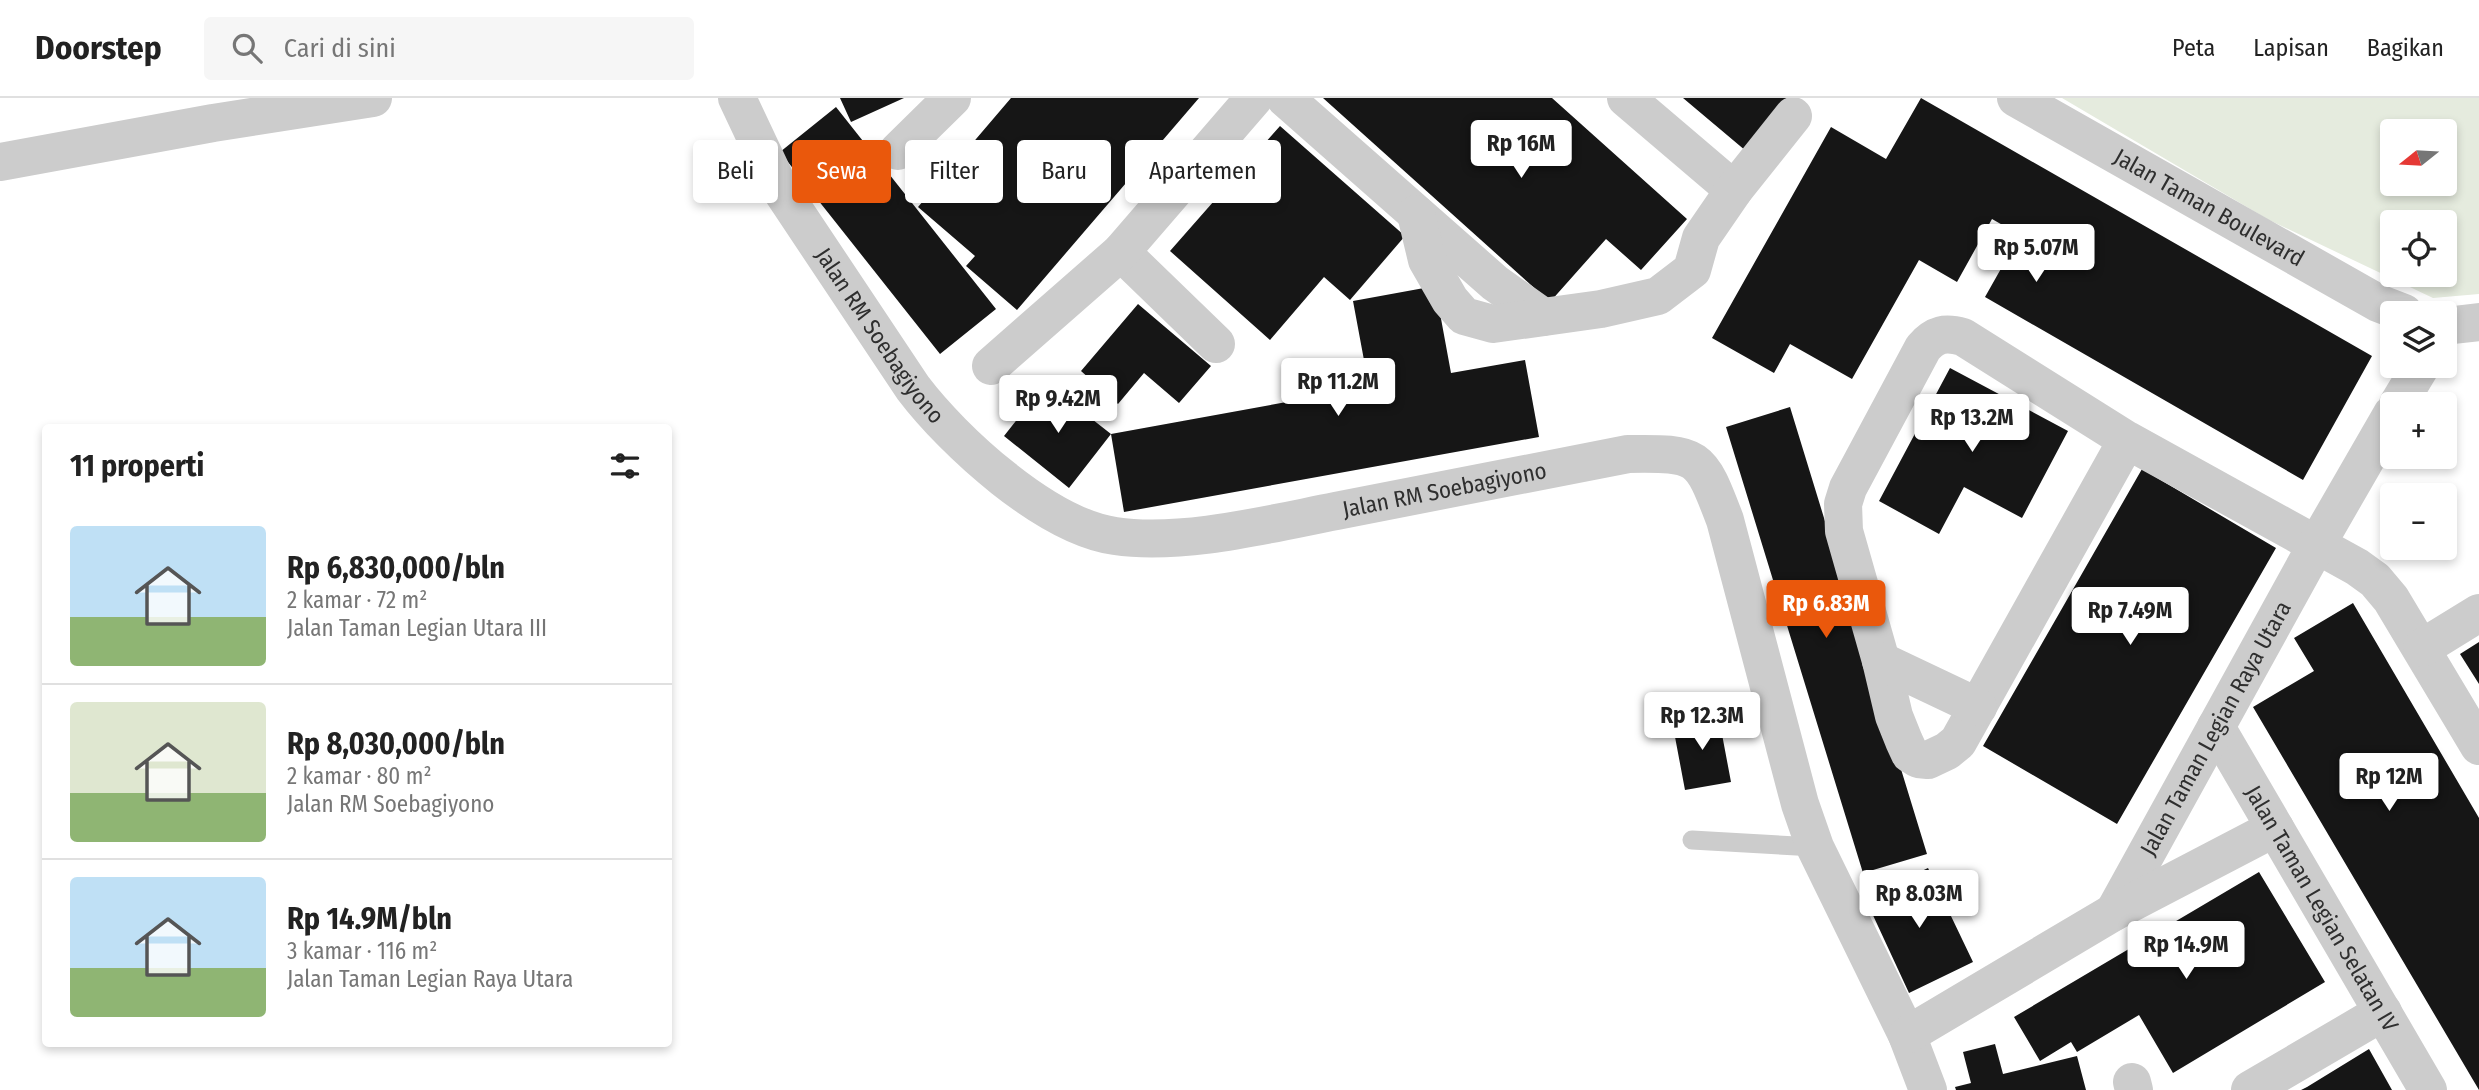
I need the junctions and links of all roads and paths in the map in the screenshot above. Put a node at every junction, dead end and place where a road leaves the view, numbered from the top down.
1 (373, 98) edge
2 (737, 98) edge
3 (952, 98) edge
4 (1254, 98) edge
5 (1285, 98) edge
6 (1626, 98) edge
7 (2016, 98) edge
8 (1793, 116) dead end
9 (898, 151) dead end
10 (0, 162) edge
11 (1734, 190) junction
12 (1121, 252) junction
13 (2380, 304) edge
14 (2479, 321) edge
15 (2457, 324) edge
16 (1216, 344) dead end
17 (991, 366) dead end
18 (2380, 435) edge
19 (2127, 440) junction
20 (2317, 544) junction
21 (2479, 613) edge
22 (2422, 648) junction
23 (1881, 661) junction
24 (1978, 707) junction
25 (2216, 727) junction
26 (2479, 746) edge
27 (2275, 828) junction
28 (1692, 839) dead end
29 (1815, 847) junction
30 (2114, 912) junction
31 (2383, 1012) junction
32 (1907, 1035) junction
33 (1928, 1090) edge
34 (2250, 1090) edge
35 (2428, 1090) edge

1 - 10 street
2 - 29 street, Jalan RM Soebagiyono
3 - 9 street
4 - 12 street
5 - 11 street
6 - 11 street
7 - 13 street, Jalan Taman Boulevard
8 - 11 street
12 - 16 street
12 - 17 street
14 - 15 street
18 - 20 street, Jalan Taman Legian Raya Utara
19 - 20 street
19 - 23 street
19 - 24 street
20 - 22 street
20 - 25 street, Jalan Taman Legian Raya Utara
21 - 22 street
22 - 26 street
23 - 24 street
23 - 24 street
25 - 27 street, Jalan Taman Legian Selatan IV
25 - 30 street, Jalan Taman Legian Raya Utara
27 - 30 street, Jalan Taman Legian Raya Utara
27 - 31 street, Jalan Taman Legian Selatan IV
28 - 29 lane
29 - 32 street, Jalan RM Soebagiyono
30 - 32 street, Jalan Taman Legian Raya Utara
31 - 34 street
31 - 35 street, Jalan Taman Legian Selatan IV
32 - 33 street, Jalan RM Soebagiyono

